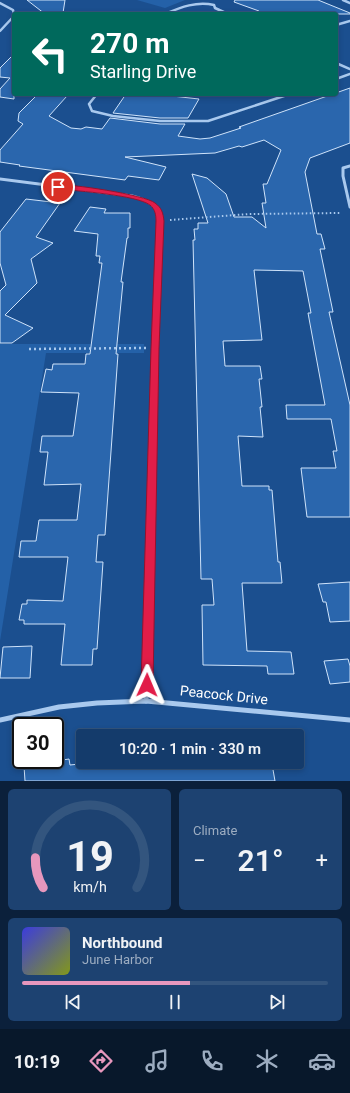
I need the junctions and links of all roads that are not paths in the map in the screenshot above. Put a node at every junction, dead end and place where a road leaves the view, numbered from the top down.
1 (343, 0) edge
2 (0, 3) edge
3 (350, 3) edge
4 (13, 12) edge
5 (170, 12) edge
6 (224, 12) edge
7 (12, 17) edge
8 (350, 21) edge
9 (338, 24) edge
10 (0, 31) edge
11 (338, 64) edge
12 (350, 69) edge
13 (350, 74) edge
14 (338, 78) edge
15 (95, 96) edge
16 (284, 96) edge
17 (350, 166) edge
18 (0, 179) edge
19 (350, 207) edge
20 (146, 701) junction
21 (0, 720) edge
22 (350, 720) edge

1 - 3 street
2 - 4 street
5 - 6 street
7 - 10 street
8 - 9 street
11 - 12 street
13 - 14 street
15 - 16 street
17 - 19 street
18 - 20 street
20 - 21 street, Peacock Drive
20 - 22 street, Peacock Drive

